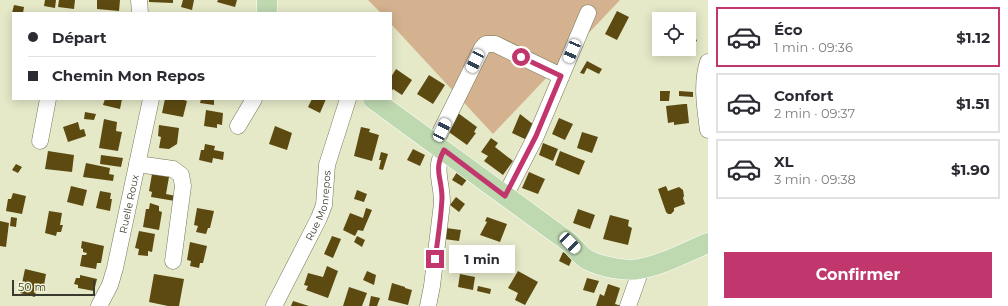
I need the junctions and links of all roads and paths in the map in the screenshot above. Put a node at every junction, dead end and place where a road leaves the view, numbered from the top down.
1 (139, 0) edge
2 (267, 0) edge
3 (140, 12) edge
4 (267, 12) edge
5 (588, 13) dead end
6 (708, 62) edge
7 (561, 76) junction
8 (706, 79) edge
9 (48, 100) edge
10 (151, 100) edge
11 (253, 100) edge
12 (348, 100) edge
13 (374, 100) edge
14 (238, 126) dead end
15 (708, 130) edge
16 (40, 141) dead end
17 (439, 147) junction
18 (137, 164) junction
19 (505, 196) junction
20 (708, 243) edge
21 (174, 261) dead end
22 (638, 270) junction
23 (99, 306) edge
24 (274, 306) edge
25 (428, 306) edge
26 (628, 306) edge

1 - 3 street
2 - 4 main road
5 - 7 street
6 - 8 street
7 - 17 street
7 - 19 street
8 - 15 street
9 - 16 street
10 - 18 street, Ruelle Roux
11 - 14 street
12 - 24 street, Rue Monrepos
13 - 17 main road
17 - 19 main road
17 - 25 street
18 - 21 street
18 - 23 street, Ruelle Roux
19 - 22 main road
20 - 22 main road
22 - 26 street

